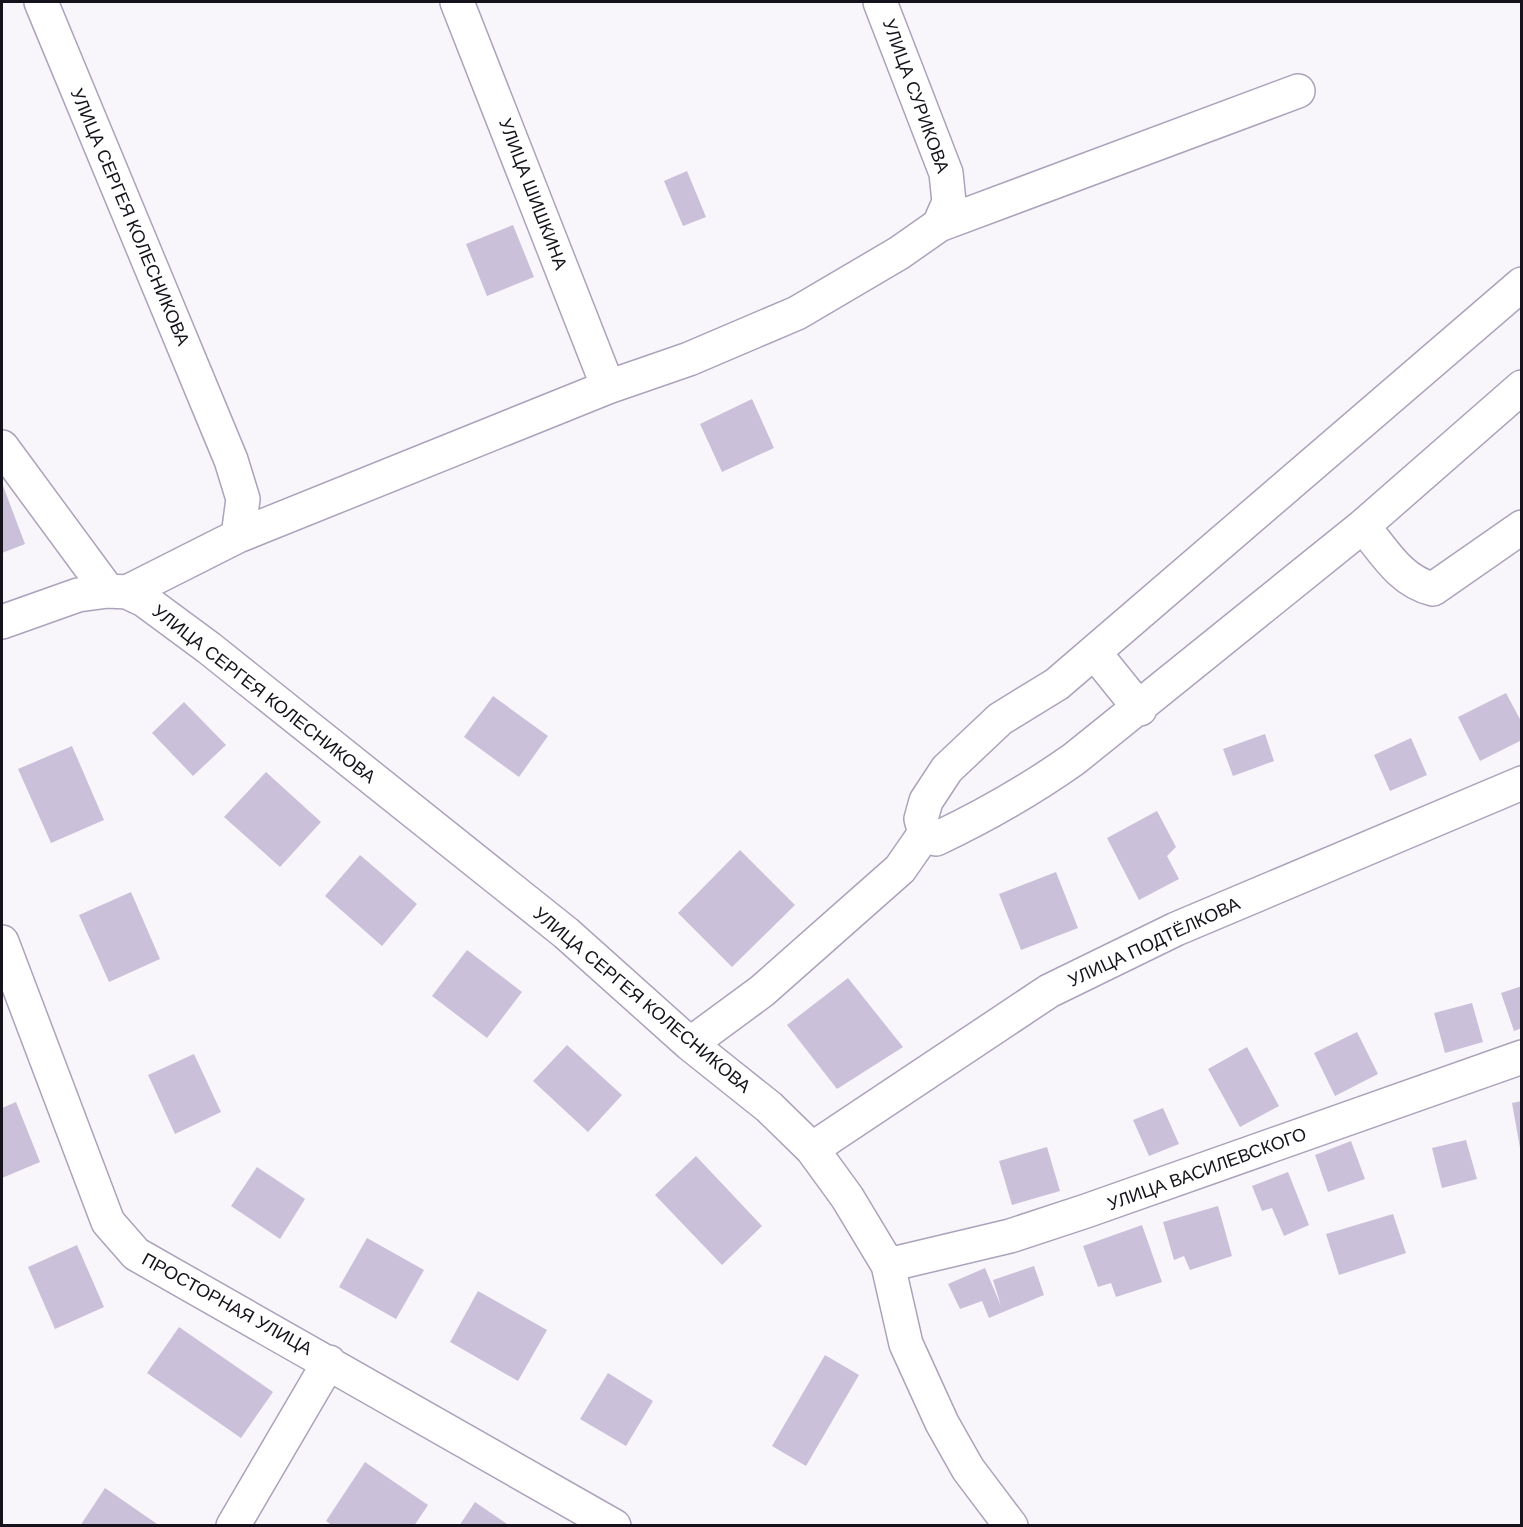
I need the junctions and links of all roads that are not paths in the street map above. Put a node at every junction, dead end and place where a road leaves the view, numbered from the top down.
1 (41, 2) edge
2 (458, 2) edge
3 (880, 2) edge
4 (1298, 91) dead end
5 (939, 225) junction
6 (1521, 284) edge
7 (608, 387) junction
8 (1521, 387) edge
9 (2, 447) edge
10 (1363, 526) junction
11 (1521, 527) edge
12 (238, 536) junction
13 (118, 592) junction
14 (2, 622) edge
15 (1094, 652) junction
16 (1140, 709) junction
17 (1521, 783) edge
18 (925, 833) junction
19 (2, 942) edge
20 (690, 1044) junction
21 (1521, 1057) edge
22 (812, 1149) junction
23 (888, 1265) junction
24 (329, 1362) junction
25 (233, 1526) edge
26 (614, 1526) edge
27 (1011, 1526) edge

1 - 12 street, УЛИЦА СЕРГЕЯ КОЛЕСНИКОВА
2 - 7 street, УЛИЦА ШИШКИНА
3 - 5 street, УЛИЦА СУРИКОВА
4 - 5 street
5 - 7 street
6 - 15 street
7 - 12 street
8 - 10 street
9 - 13 street
10 - 11 street
10 - 16 street
12 - 13 street
13 - 14 street
13 - 20 street, УЛИЦА СЕРГЕЯ КОЛЕСНИКОВА
15 - 16 street
15 - 18 street
16 - 18 street
17 - 22 street, УЛИЦА ПОДТЁЛКОВА
18 - 20 street
19 - 24 street, ПРОСТОРНАЯ УЛИЦА
20 - 22 street, УЛИЦА СЕРГЕЯ КОЛЕСНИКОВА
21 - 23 street, УЛИЦА ВАСИЛЕВСКОГО
22 - 23 street, УЛИЦА СЕРГЕЯ КОЛЕСНИКОВА
23 - 27 street, УЛИЦА СЕРГЕЯ КОЛЕСНИКОВА
24 - 25 street
24 - 26 street, ПРОСТОРНАЯ УЛИЦА

